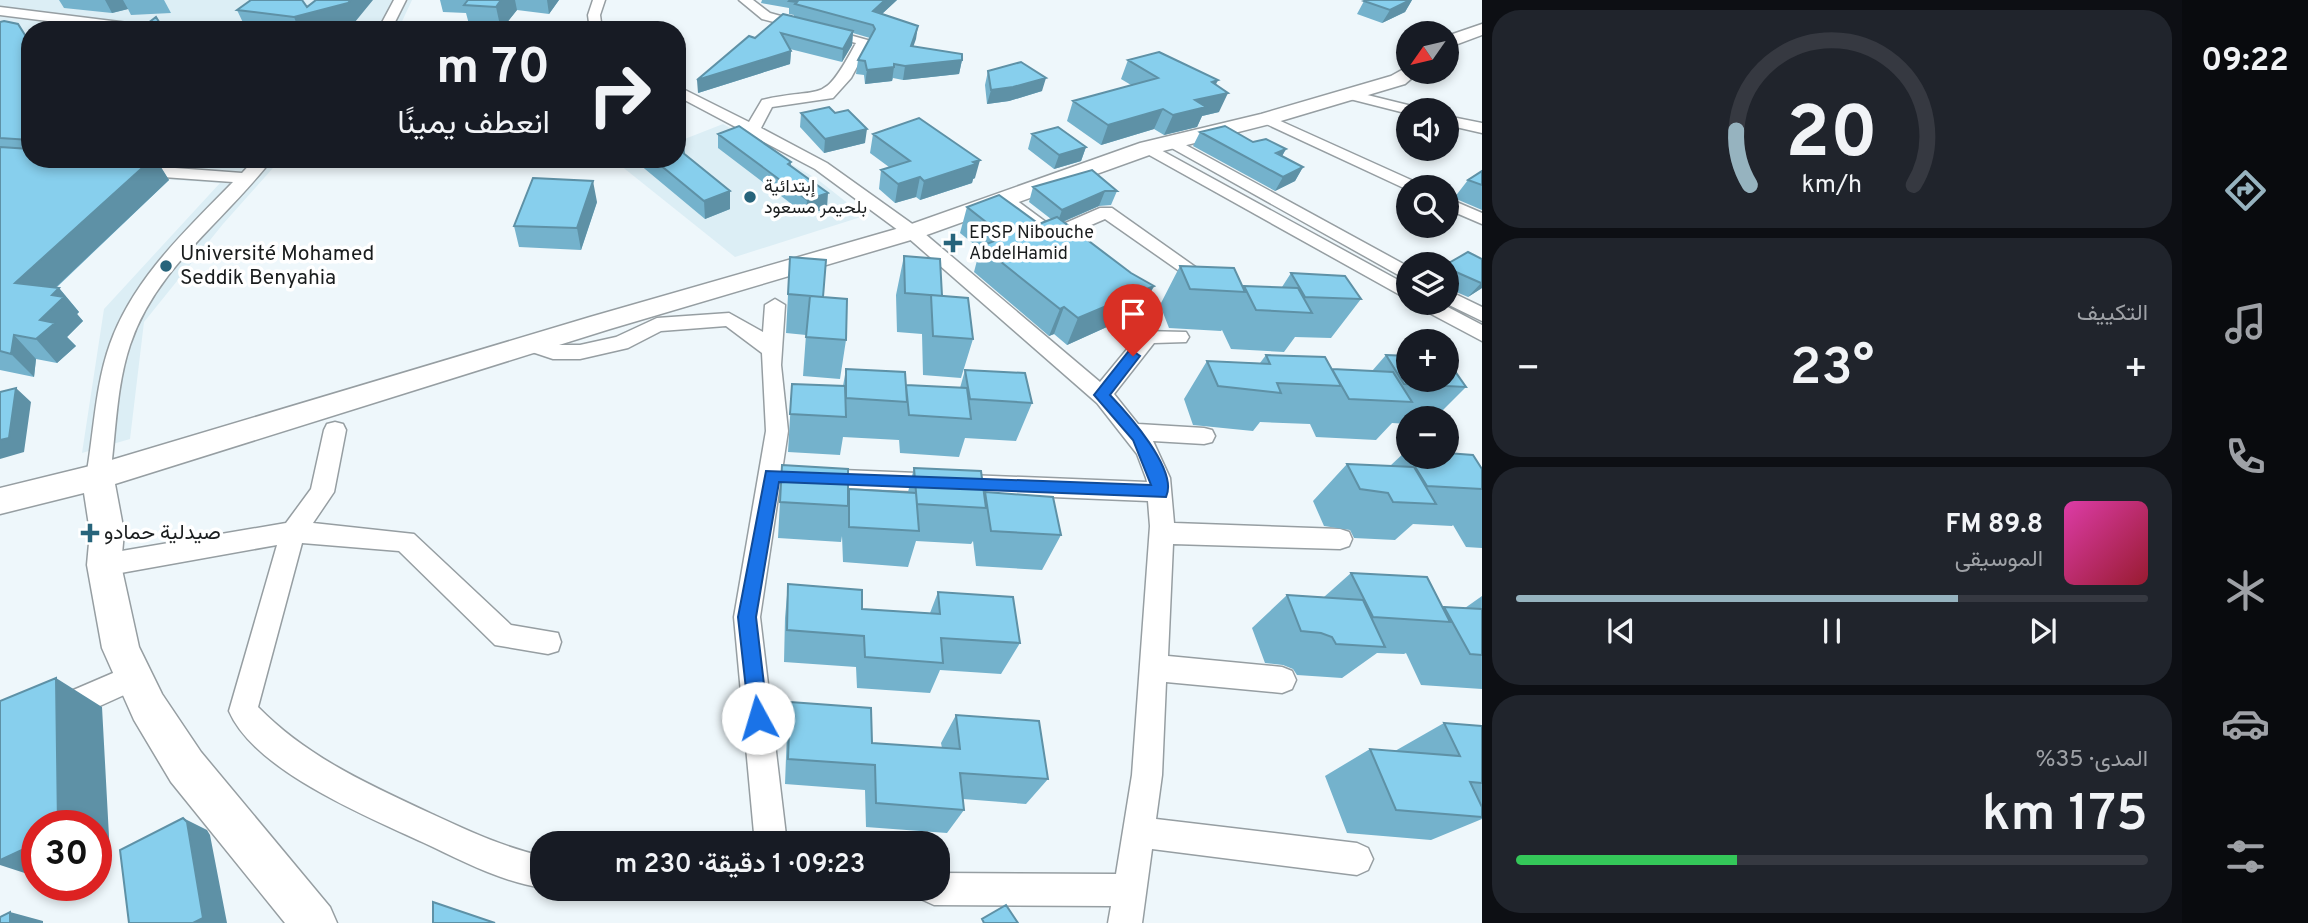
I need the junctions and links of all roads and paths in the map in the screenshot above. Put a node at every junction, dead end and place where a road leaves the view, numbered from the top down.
1 (400, 0) edge
2 (599, 0) edge
3 (745, 0) edge
4 (0, 11) edge
5 (80, 21) edge
6 (389, 21) edge
7 (595, 21) edge
8 (1482, 29) edge
9 (1460, 38) edge
10 (1396, 81) edge
11 (1347, 94) junction
12 (686, 95) edge
13 (1396, 106) edge
14 (1267, 119) junction
15 (1459, 123) edge
16 (1482, 128) edge
17 (753, 129) junction
18 (1161, 146) junction
19 (256, 168) edge
20 (124, 169) edge
21 (247, 178) junction
22 (1396, 179) edge
23 (1008, 199) junction
24 (1459, 208) edge
25 (1482, 219) edge
26 (912, 232) junction
27 (1052, 235) junction
28 (1074, 252) edge
29 (1396, 268) edge
30 (1202, 278) edge
31 (1396, 286) edge
32 (1459, 303) edge
33 (775, 305) dead end
34 (1447, 315) edge
35 (1482, 315) edge
36 (1482, 334) edge
37 (1179, 337) dead end
38 (530, 344) junction
39 (772, 351) junction
40 (1101, 395) junction
41 (335, 430) dead end
42 (1135, 432) junction
43 (1205, 436) dead end
44 (786, 476) junction
45 (98, 477) junction
46 (1160, 492) junction
47 (0, 501) edge
48 (293, 532) junction
49 (1162, 533) junction
50 (1340, 539) dead end
51 (104, 565) junction
52 (548, 642) dead end
53 (1153, 668) junction
54 (134, 677) junction
55 (1282, 680) dead end
56 (37, 720) edge
57 (770, 831) edge
58 (1138, 832) junction
59 (1357, 859) dead end
60 (530, 870) edge
61 (950, 889) edge
62 (1130, 890) junction
63 (314, 923) edge
64 (1125, 923) edge

1 - 6 street
2 - 7 street
3 - 17 street
4 - 5 street
8 - 9 main road
10 - 11 main road
11 - 13 street
11 - 14 main road
12 - 17 street
14 - 18 main road
14 - 22 street
15 - 16 street
17 - 26 street
18 - 23 main road
18 - 29 street
18 - 31 street
19 - 21 street
20 - 21 street
21 - 45 street
23 - 26 main road
23 - 27 street
24 - 25 street
26 - 38 main road
26 - 40 street
27 - 28 street
27 - 30 street
32 - 35 street
33 - 39 street
34 - 36 street
37 - 40 street
38 - 39 street
38 - 45 main road
39 - 44 street
40 - 42 street
41 - 48 street
42 - 43 street
42 - 46 street
44 - 46 street
44 - 57 street
45 - 47 main road
45 - 51 main road
46 - 49 street
48 - 51 street
48 - 52 street
48 - 60 street
49 - 50 street
49 - 53 street
51 - 54 main road
53 - 55 street
53 - 58 street
54 - 56 street
54 - 63 main road
58 - 59 street
58 - 62 street
61 - 62 street
62 - 64 street

